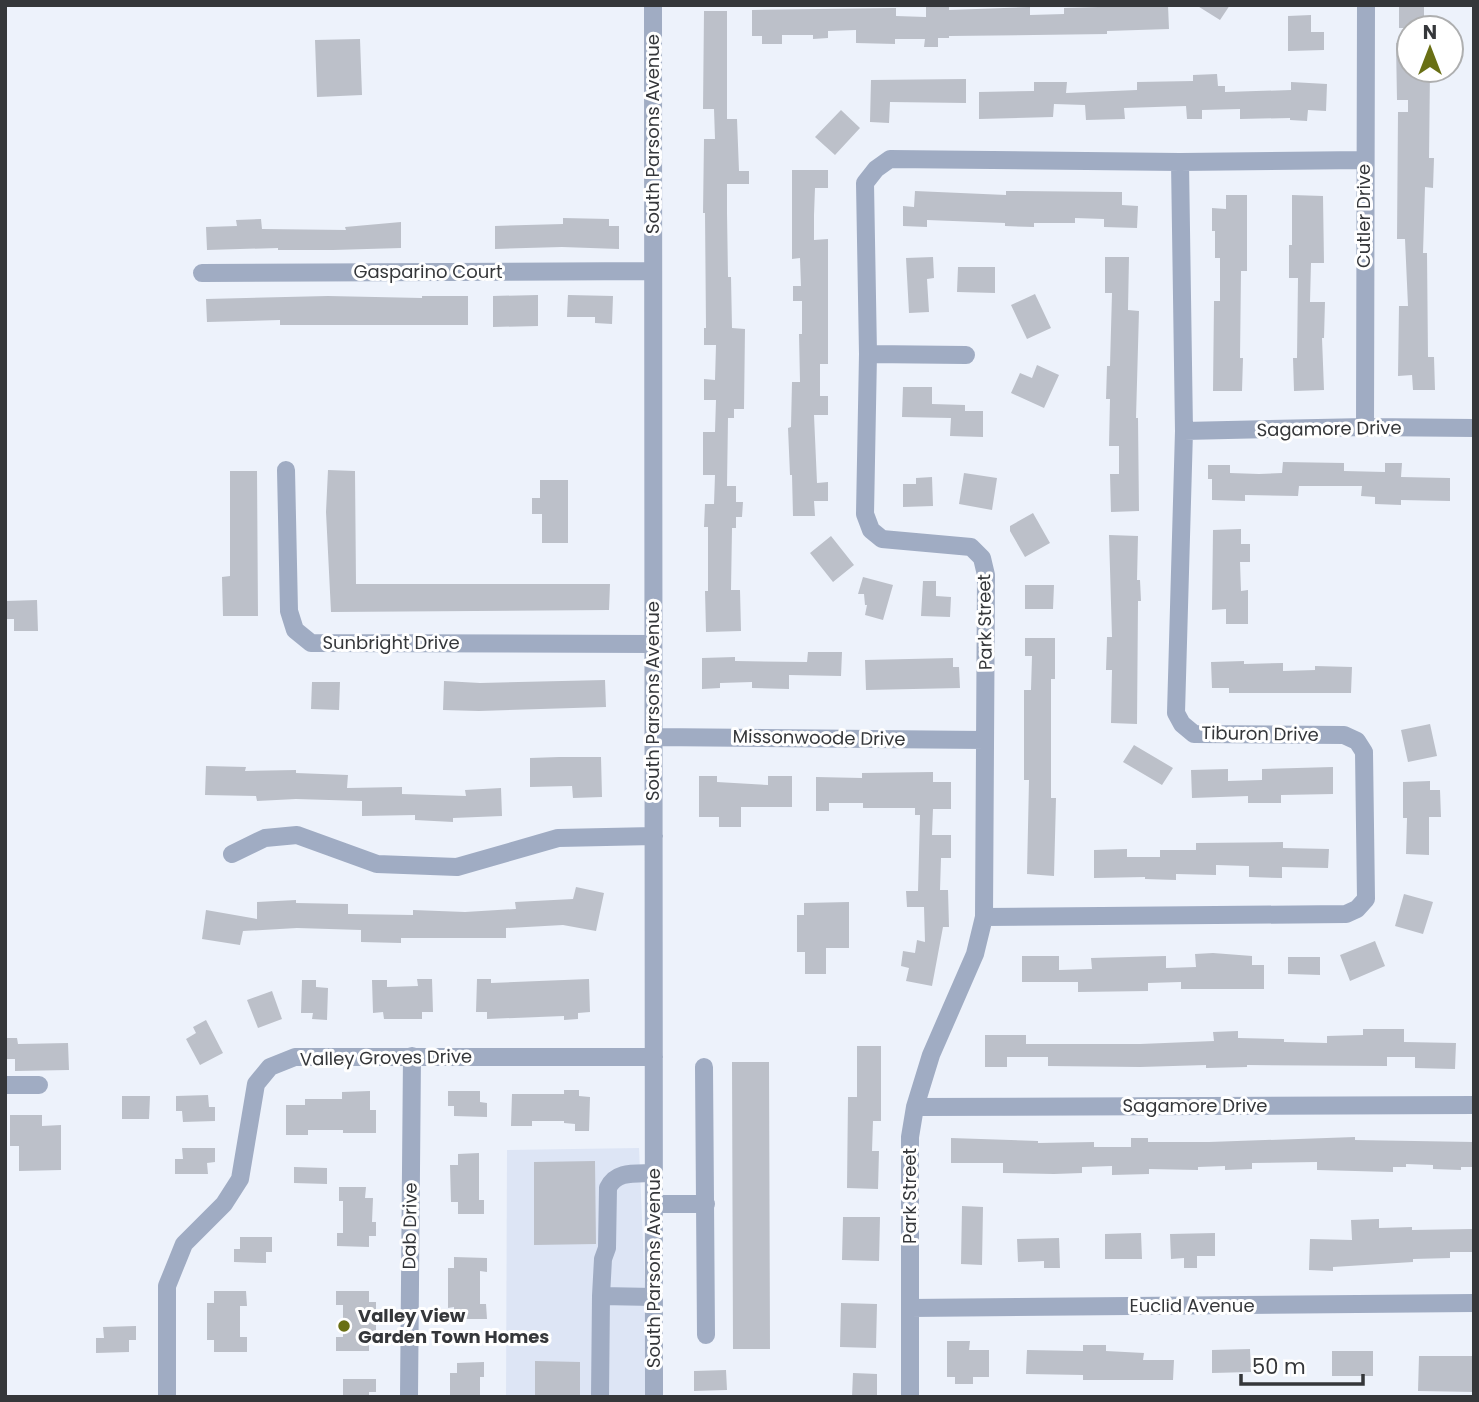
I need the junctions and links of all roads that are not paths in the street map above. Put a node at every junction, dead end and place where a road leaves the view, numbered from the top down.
1 (653, 5) edge
2 (1366, 5) edge
3 (1364, 160) junction
4 (1180, 162) junction
5 (653, 271) junction
6 (202, 273) dead end
7 (868, 354) junction
8 (966, 355) dead end
9 (1365, 427) junction
10 (1474, 428) edge
11 (1184, 431) junction
12 (286, 470) dead end
13 (653, 644) junction
14 (653, 737) junction
15 (985, 740) junction
16 (654, 836) junction
17 (232, 854) dead end
18 (984, 917) junction
19 (412, 1056) junction
20 (654, 1057) junction
21 (704, 1067) dead end
22 (5, 1085) edge
23 (39, 1085) dead end
24 (1474, 1105) edge
25 (915, 1107) junction
26 (654, 1173) junction
27 (654, 1204) junction
28 (705, 1204) junction
29 (601, 1296) junction
30 (654, 1297) junction
31 (1474, 1303) edge
32 (909, 1308) junction
33 (706, 1335) dead end
34 (167, 1397) edge
35 (409, 1397) edge
36 (600, 1397) edge
37 (654, 1397) edge
38 (910, 1397) edge

1 - 5 street, South Parsons Avenue
2 - 3 street, Cutler Drive
3 - 4 street, Park Street
3 - 9 street, Cutler Drive
4 - 7 street, Park Street
4 - 11 street, Tiburon Drive
5 - 6 street, Gasparino Court
5 - 13 street, South Parsons Avenue
7 - 8 street
7 - 15 street, Park Street
9 - 10 street, Sagamore Drive
9 - 11 street, Sagamore Drive
11 - 18 street, Tiburon Drive
12 - 13 street, Sunbright Drive
13 - 14 street, South Parsons Avenue
14 - 15 street, Missonwoode Drive
14 - 16 street, South Parsons Avenue
15 - 18 street, Park Street
16 - 17 street
16 - 20 street, South Parsons Avenue
18 - 25 street, Park Street
19 - 20 street, Valley Groves Drive
19 - 34 street, Valley Groves Drive
19 - 35 street, Dab Drive
20 - 26 street, South Parsons Avenue
21 - 28 street
22 - 23 street
24 - 25 street, Sagamore Drive
25 - 32 street, Park Street
26 - 27 street, South Parsons Avenue
26 - 29 street
27 - 28 street
27 - 30 street, South Parsons Avenue
28 - 33 street
29 - 30 street
29 - 36 street
30 - 37 street, South Parsons Avenue
31 - 32 street, Euclid Avenue
32 - 38 street, Park Street

